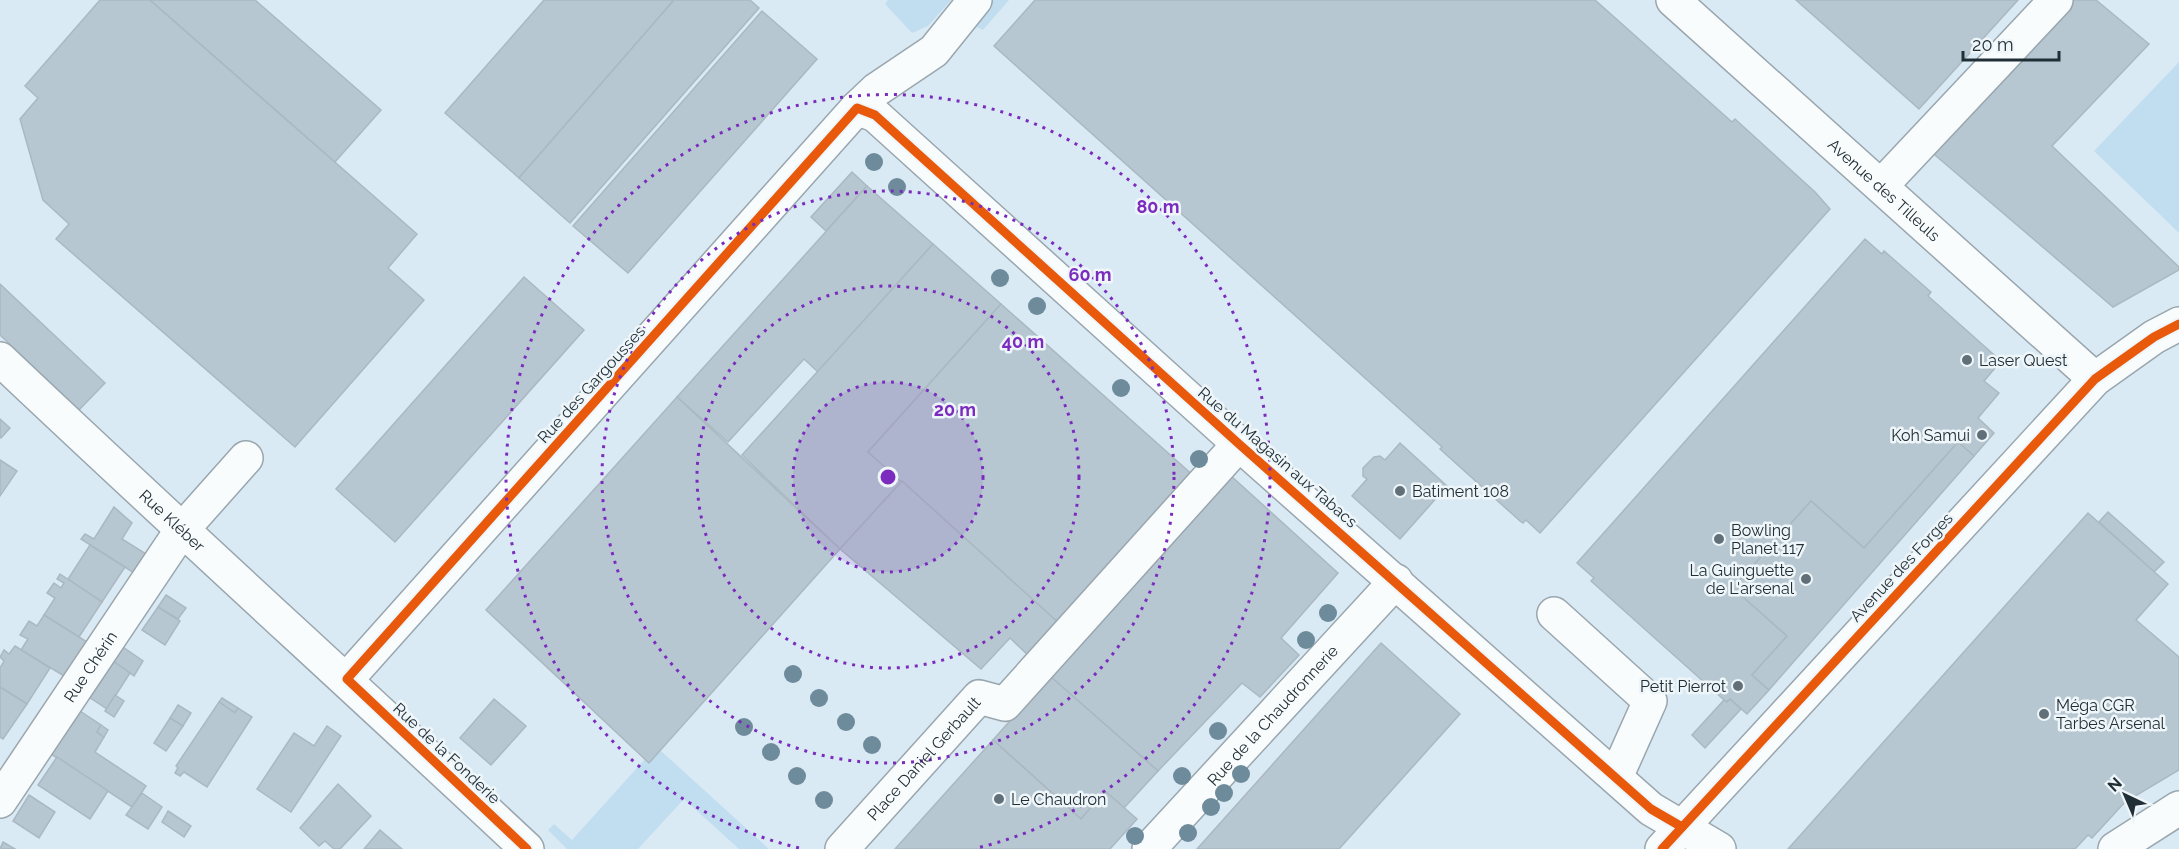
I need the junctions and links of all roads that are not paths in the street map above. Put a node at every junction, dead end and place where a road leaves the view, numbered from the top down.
1 (975, 0) edge
2 (1673, 0) edge
3 (2056, 0) edge
4 (857, 108) junction
5 (1881, 186) junction
6 (2179, 324) edge
7 (0, 359) edge
8 (2095, 379) junction
9 (1239, 444) junction
10 (246, 458) dead end
11 (181, 531) junction
12 (1396, 581) junction
13 (1554, 614) dead end
14 (347, 680) junction
15 (1616, 777) junction
16 (0, 801) edge
17 (2179, 808) edge
18 (1670, 843) edge
19 (524, 848) edge
20 (842, 849) edge
21 (1149, 849) edge
22 (1719, 849) edge
23 (2115, 849) edge

1 - 4 street, Rue des Gargousses
2 - 5 street, Avenue des Tilleuls
3 - 5 street
4 - 9 street, Rue du Magasin aux Tabacs
4 - 14 street, Rue des Gargousses
5 - 8 street, Avenue des Tilleuls
6 - 8 street, Avenue des Forges
7 - 11 street, Rue Kléber
8 - 18 street, Avenue des Forges
9 - 12 street, Rue du Magasin aux Tabacs
9 - 20 street, Place Daniel Gerbault
10 - 11 street, Rue Chérin
11 - 14 street, Rue Kléber
11 - 16 street, Rue Chérin
12 - 15 street, Rue du Magasin aux Tabacs
12 - 21 street, Rue de la Chaudronnerie
13 - 15 street
14 - 19 street, Rue de la Fonderie
15 - 18 street, Rue du Magasin aux Tabacs
17 - 23 street
18 - 22 street, Rue du Magasin aux Tabacs

